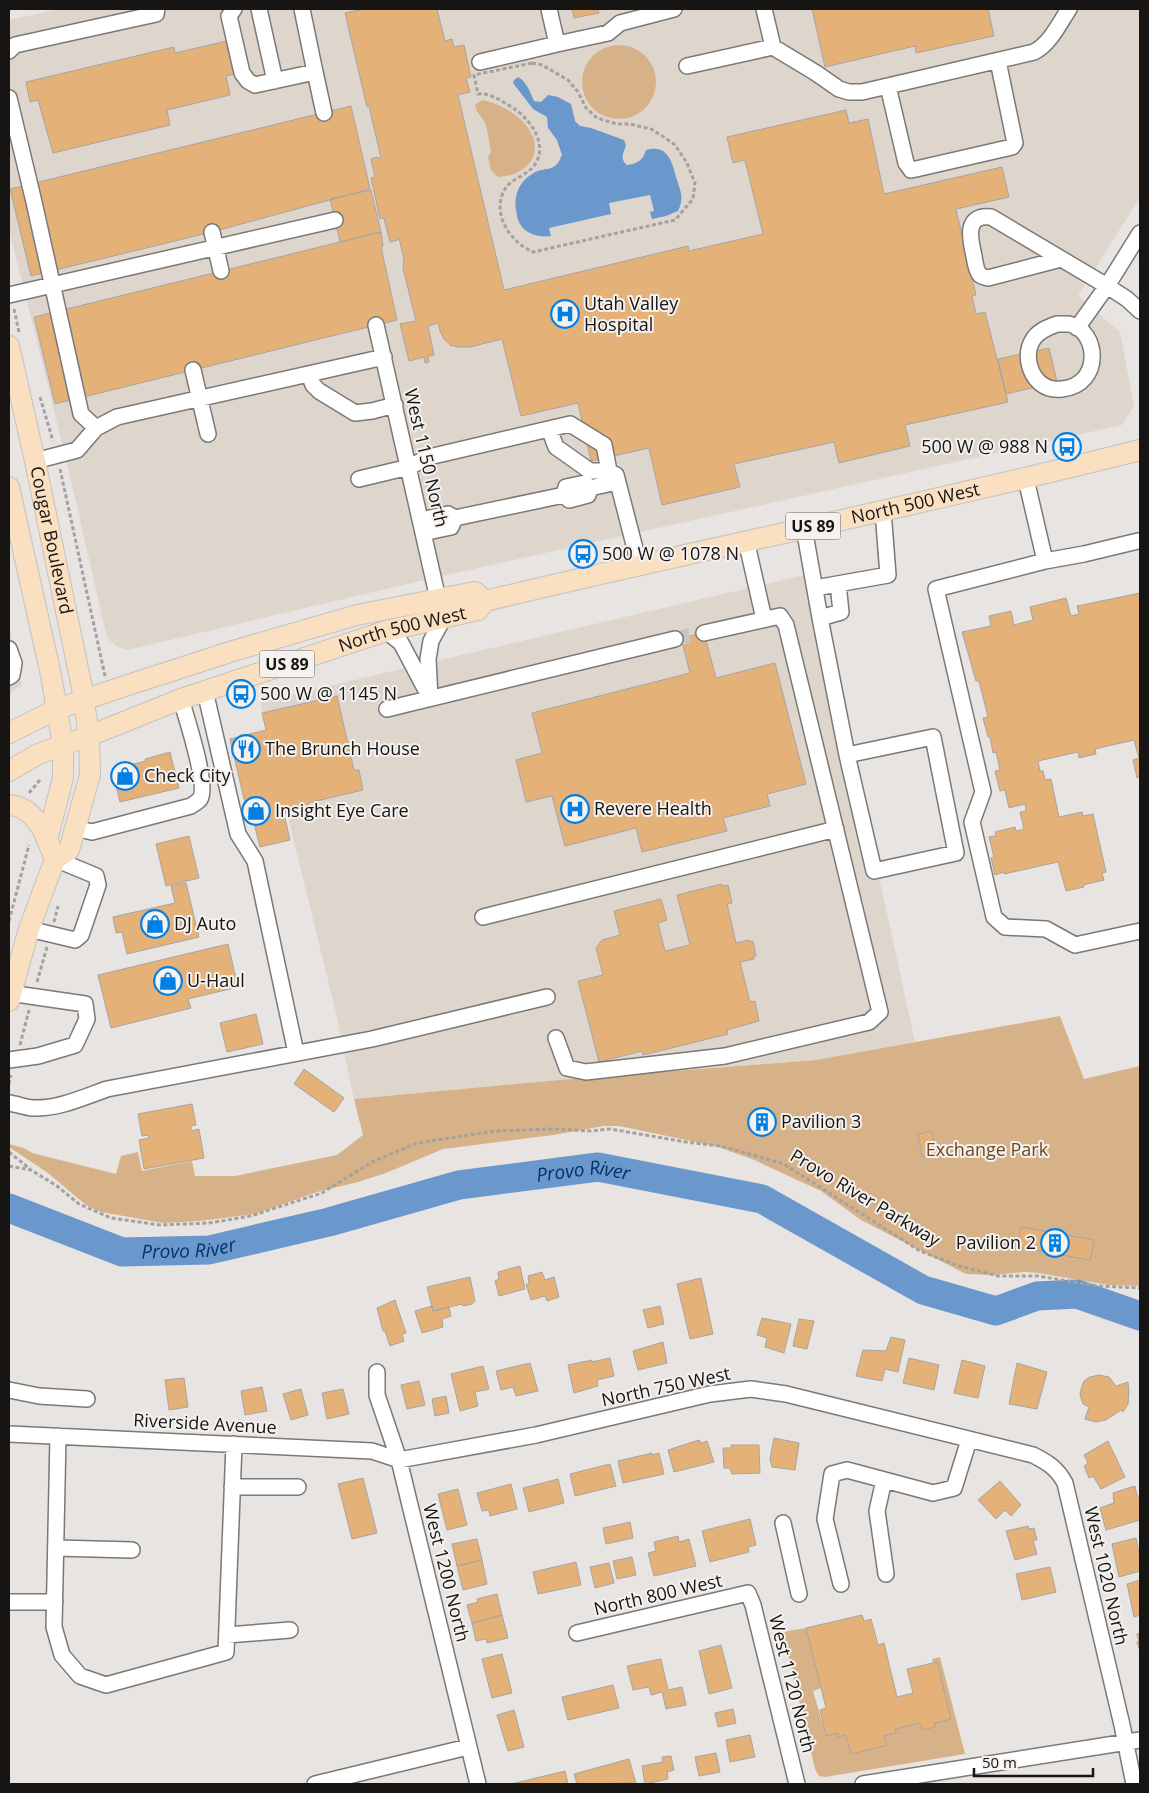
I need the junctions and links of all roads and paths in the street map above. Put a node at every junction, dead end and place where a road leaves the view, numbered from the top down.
1 (157, 9) edge
2 (234, 9) edge
3 (259, 9) edge
4 (302, 9) edge
5 (549, 9) edge
6 (674, 9) edge
7 (764, 9) edge
8 (1069, 9) edge
9 (557, 44) junction
10 (772, 47) junction
11 (9, 51) edge
12 (998, 61) junction
13 (687, 66) dead end
14 (477, 68) junction
15 (315, 72) junction
16 (275, 81) junction
17 (888, 86) junction
18 (9, 98) edge
19 (324, 113) dead end
20 (335, 220) dead end
21 (212, 232) dead end
22 (1140, 233) edge
23 (216, 248) junction
24 (1060, 259) junction
25 (221, 271) dead end
26 (52, 286) junction
27 (1107, 286) junction
28 (9, 295) edge
29 (1140, 311) edge
30 (376, 326) dead end
31 (1077, 328) junction
32 (9, 346) edge
33 (384, 357) junction
34 (193, 370) dead end
35 (309, 374) junction
36 (201, 398) junction
37 (395, 405) junction
38 (96, 428) junction
39 (549, 429) junction
40 (208, 434) dead end
41 (1140, 450) edge
42 (35, 461) junction
43 (409, 467) junction
44 (613, 476) junction
45 (359, 479) dead end
46 (1026, 479) junction
47 (9, 487) edge
48 (883, 511) junction
49 (422, 527) junction
50 (804, 528) junction
51 (746, 540) junction
52 (1138, 541) dead end
53 (1045, 561) junction
54 (639, 564) junction
55 (838, 584) junction
56 (815, 588) junction
57 (441, 609) junction
58 (820, 618) junction
59 (764, 619) junction
60 (386, 631) junction
61 (704, 633) tunnel mouth
62 (675, 639) tunnel mouth
63 (9, 649) edge
64 (9, 677) edge
65 (205, 692) junction
66 (430, 698) junction
67 (181, 699) junction
68 (84, 701) junction
69 (58, 709) junction
70 (387, 709) dead end
71 (9, 733) edge
72 (89, 736) junction
73 (63, 745) junction
74 (847, 755) junction
75 (9, 771) edge
76 (40, 780) dead end
77 (27, 795) dead end
78 (9, 805) edge
79 (75, 828) junction
80 (836, 829) junction
81 (39, 840) junction
82 (55, 859) junction
83 (483, 917) dead end
84 (9, 921) edge
85 (29, 929) junction
86 (1140, 931) edge
87 (9, 996) edge
88 (546, 997) dead end
89 (556, 1038) dead end
90 (296, 1053) junction
91 (9, 1060) edge
92 (9, 1103) edge
93 (9, 1152) edge
94 (9, 1166) edge
95 (31, 1170) junction
96 (1140, 1288) edge
97 (377, 1372) dead end
98 (9, 1390) edge
99 (87, 1399) dead end
100 (9, 1434) edge
101 (58, 1436) junction
102 (968, 1440) junction
103 (234, 1444) junction
104 (399, 1460) junction
105 (1054, 1468) joint
106 (884, 1480) junction
107 (232, 1487) junction
108 (298, 1487) dead end
109 (783, 1522) dead end
110 (56, 1548) junction
111 (132, 1550) dead end
112 (886, 1574) dead end
113 (841, 1584) dead end
114 (748, 1593) joint
115 (799, 1594) dead end
116 (9, 1602) edge
117 (55, 1602) junction
118 (290, 1630) dead end
119 (577, 1633) dead end
120 (227, 1635) junction
121 (1133, 1741) edge
122 (468, 1747) junction
123 (315, 1784) edge
124 (478, 1784) edge
125 (797, 1784) edge
126 (863, 1784) edge
127 (1134, 1784) edge

1 - 11 street
2 - 16 street
3 - 16 street
4 - 15 street
5 - 9 street
6 - 9 street
7 - 10 street
8 - 12 street
9 - 14 street
10 - 13 street
10 - 17 street
12 - 17 street
12 - 17 street
14 - 14 path
15 - 16 street
15 - 19 street
18 - 26 street
20 - 23 street
21 - 23 street
22 - 27 street
23 - 25 street
23 - 26 street
24 - 24 street
24 - 27 street
26 - 28 street
26 - 38 street
27 - 29 street
27 - 31 street
30 - 33 street, West 1150 North
31 - 31 street
32 - 42 main road, Cougar Boulevard
33 - 35 street
33 - 37 street, West 1150 North
34 - 36 street
35 - 36 street
35 - 37 street
36 - 38 street
36 - 40 street
37 - 43 street, West 1150 North
38 - 42 street
39 - 43 street
39 - 44 street
39 - 44 street
41 - 46 main road, North 500 West / US 89
42 - 68 main road, Cougar Boulevard
43 - 45 street
43 - 49 street, West 1150 North
44 - 49 street
44 - 54 street
46 - 48 main road, North 500 West / US 89
46 - 53 street
47 - 69 main road, Cougar Boulevard
48 - 50 main road, North 500 West / US 89
48 - 55 street
49 - 57 street, West 1150 North
50 - 51 main road, North 500 West / US 89
50 - 56 street
51 - 54 main road, North 500 West / US 89
51 - 59 street
52 - 53 street
53 - 86 street
54 - 57 main road, North 500 West / US 89
55 - 56 street
55 - 58 street
56 - 58 street
57 - 60 main road, North 500 West / US 89
57 - 66 street
57 - 68 main road, North 500 West / US 89
58 - 74 street
59 - 61 street
59 - 80 street
60 - 65 main road, North 500 West / US 89
60 - 66 street
62 - 66 street
63 - 64 street
65 - 67 main road, North 500 West / US 89
65 - 90 street
66 - 70 street
67 - 72 main road, North 500 West / US 89
67 - 79 street
68 - 69 main road, US 89
68 - 72 main road, Cougar Boulevard
69 - 71 main road, US 89
69 - 73 main road, Cougar Boulevard
72 - 73 main road, US 89
72 - 79 main road, Cougar Boulevard
73 - 75 main road, US 89
73 - 81 main road, Cougar Boulevard
74 - 74 street
76 - 77 path
78 - 81 main road
79 - 82 main road, Cougar Boulevard
80 - 83 street
80 - 89 street
81 - 82 main road
81 - 84 path
82 - 85 main road
82 - 85 street
85 - 87 main road
87 - 91 street
88 - 90 street
90 - 92 street
93 - 95 path
94 - 95 path, Provo River Parkway
95 - 96 path, Provo River Parkway
97 - 104 street, West 1200 North
98 - 99 street
100 - 101 street, Riverside Avenue
101 - 103 street, Riverside Avenue
101 - 110 street
102 - 104 street, North 750 West
102 - 105 street, North 750 West
102 - 106 street
103 - 104 street, Riverside Avenue
103 - 107 street
104 - 122 street, West 1200 North
105 - 121 street, West 1020 North
106 - 112 street
106 - 113 street
107 - 108 street
107 - 120 street
109 - 115 street
110 - 111 street
110 - 117 street
114 - 119 street, North 800 West
114 - 125 street, West 1120 North
116 - 117 street
117 - 120 street
118 - 120 street
121 - 126 street
121 - 127 street, West 1020 North
122 - 123 street
122 - 124 street, West 1200 North

